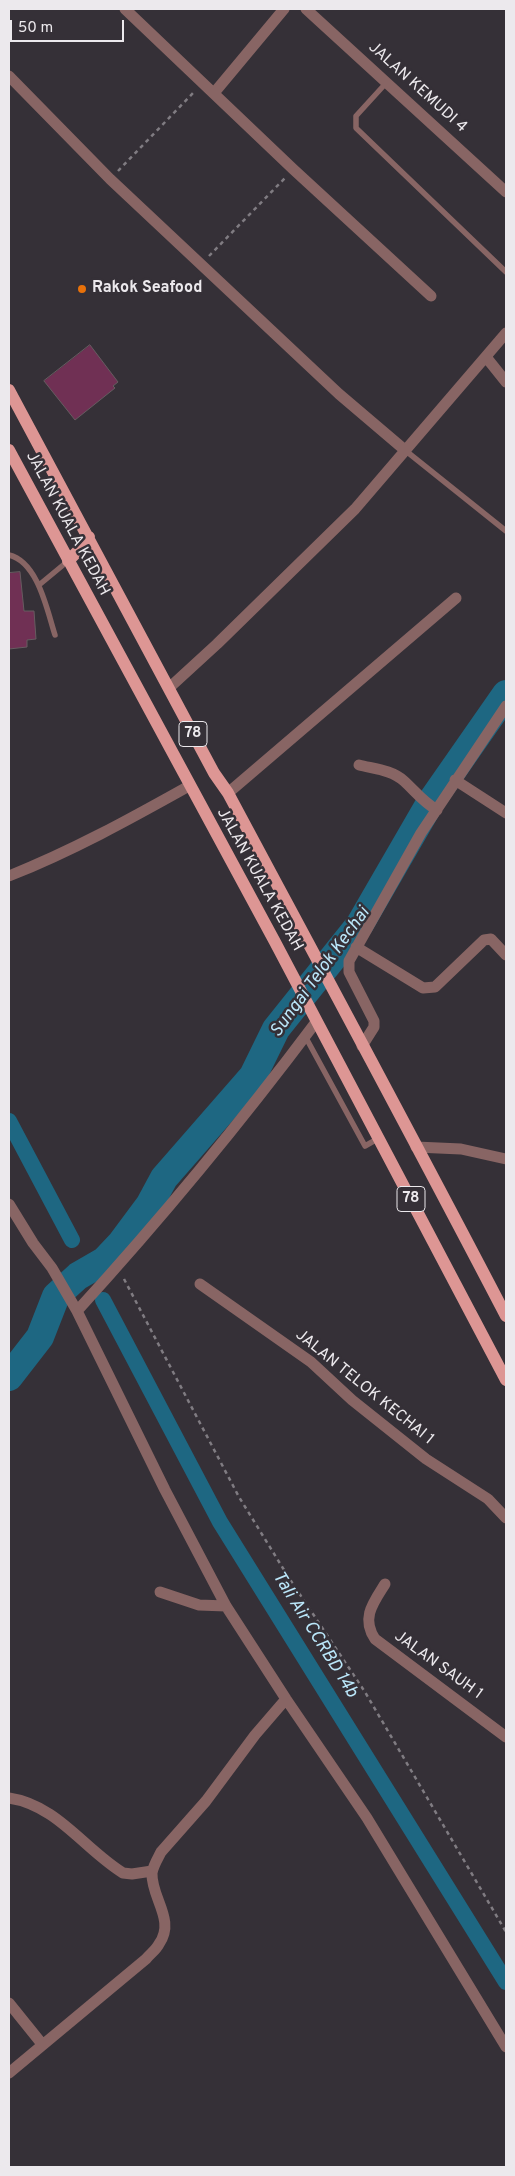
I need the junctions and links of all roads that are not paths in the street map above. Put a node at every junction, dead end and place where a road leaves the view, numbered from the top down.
1 (125, 9) edge
2 (284, 9) edge
3 (306, 9) edge
4 (9, 76) edge
5 (387, 82) junction
6 (214, 93) junction
7 (506, 192) edge
8 (506, 272) edge
9 (431, 296) dead end
10 (506, 333) edge
11 (486, 357) junction
12 (506, 382) edge
13 (9, 390) edge
14 (9, 450) edge
15 (406, 451) junction
16 (506, 531) edge
17 (89, 537) junction
18 (9, 555) edge
19 (68, 561) junction
20 (39, 585) junction
21 (456, 598) dead end
22 (55, 635) dead end
23 (169, 688) junction
24 (506, 706) edge
25 (359, 765) dead end
26 (455, 780) junction
27 (189, 786) junction
28 (228, 793) junction
29 (430, 806) junction
30 (506, 813) edge
31 (9, 876) edge
32 (356, 947) junction
33 (506, 956) edge
34 (315, 1020) junction
35 (305, 1036) junction
36 (362, 1046) junction
37 (379, 1138) junction
38 (416, 1147) junction
39 (506, 1158) edge
40 (9, 1204) edge
41 (200, 1284) dead end
42 (77, 1311) junction
43 (506, 1316) edge
44 (506, 1380) edge
45 (506, 1518) edge
46 (385, 1584) dead end
47 (160, 1592) dead end
48 (226, 1606) junction
49 (286, 1699) junction
50 (506, 1737) edge
51 (9, 1798) edge
52 (152, 1871) junction
53 (9, 2003) edge
54 (42, 2044) junction
55 (506, 2048) edge
56 (9, 2073) edge

1 - 6 street
2 - 6 street
3 - 5 street, JALAN KEMUDI 4
4 - 15 street
5 - 7 street, JALAN KEMUDI 4
5 - 8 lane
6 - 9 street
10 - 11 street
11 - 12 street
11 - 15 street
13 - 17 main road, JALAN KUALA KEDAH / 78
14 - 19 main road, JALAN KUALA KEDAH / 78
15 - 16 lane
15 - 23 street
17 - 19 main road
17 - 23 main road, JALAN KUALA KEDAH / 78
18 - 20 lane
19 - 20 lane
19 - 27 main road, JALAN KUALA KEDAH / 78
20 - 22 lane
21 - 28 street
23 - 28 main road, JALAN KUALA KEDAH / 78
24 - 26 street
25 - 29 street
26 - 29 street
26 - 30 street
27 - 31 street
27 - 34 main road, JALAN KUALA KEDAH / 78
28 - 36 main road, JALAN KUALA KEDAH / 78
29 - 32 street
32 - 33 street
32 - 36 street
34 - 35 street
34 - 37 main road, JALAN KUALA KEDAH / 78
35 - 37 lane
35 - 42 street
36 - 38 main road, JALAN KUALA KEDAH / 78
37 - 44 main road, JALAN KUALA KEDAH / 78
38 - 39 street
38 - 43 main road, JALAN KUALA KEDAH / 78
40 - 42 street
41 - 45 street, JALAN TELOK KECHAI 1
42 - 48 street
46 - 50 street, JALAN SAUH 1
47 - 48 street
48 - 49 street
49 - 52 street
49 - 55 street
51 - 52 street
52 - 54 street
53 - 54 street
54 - 56 street

